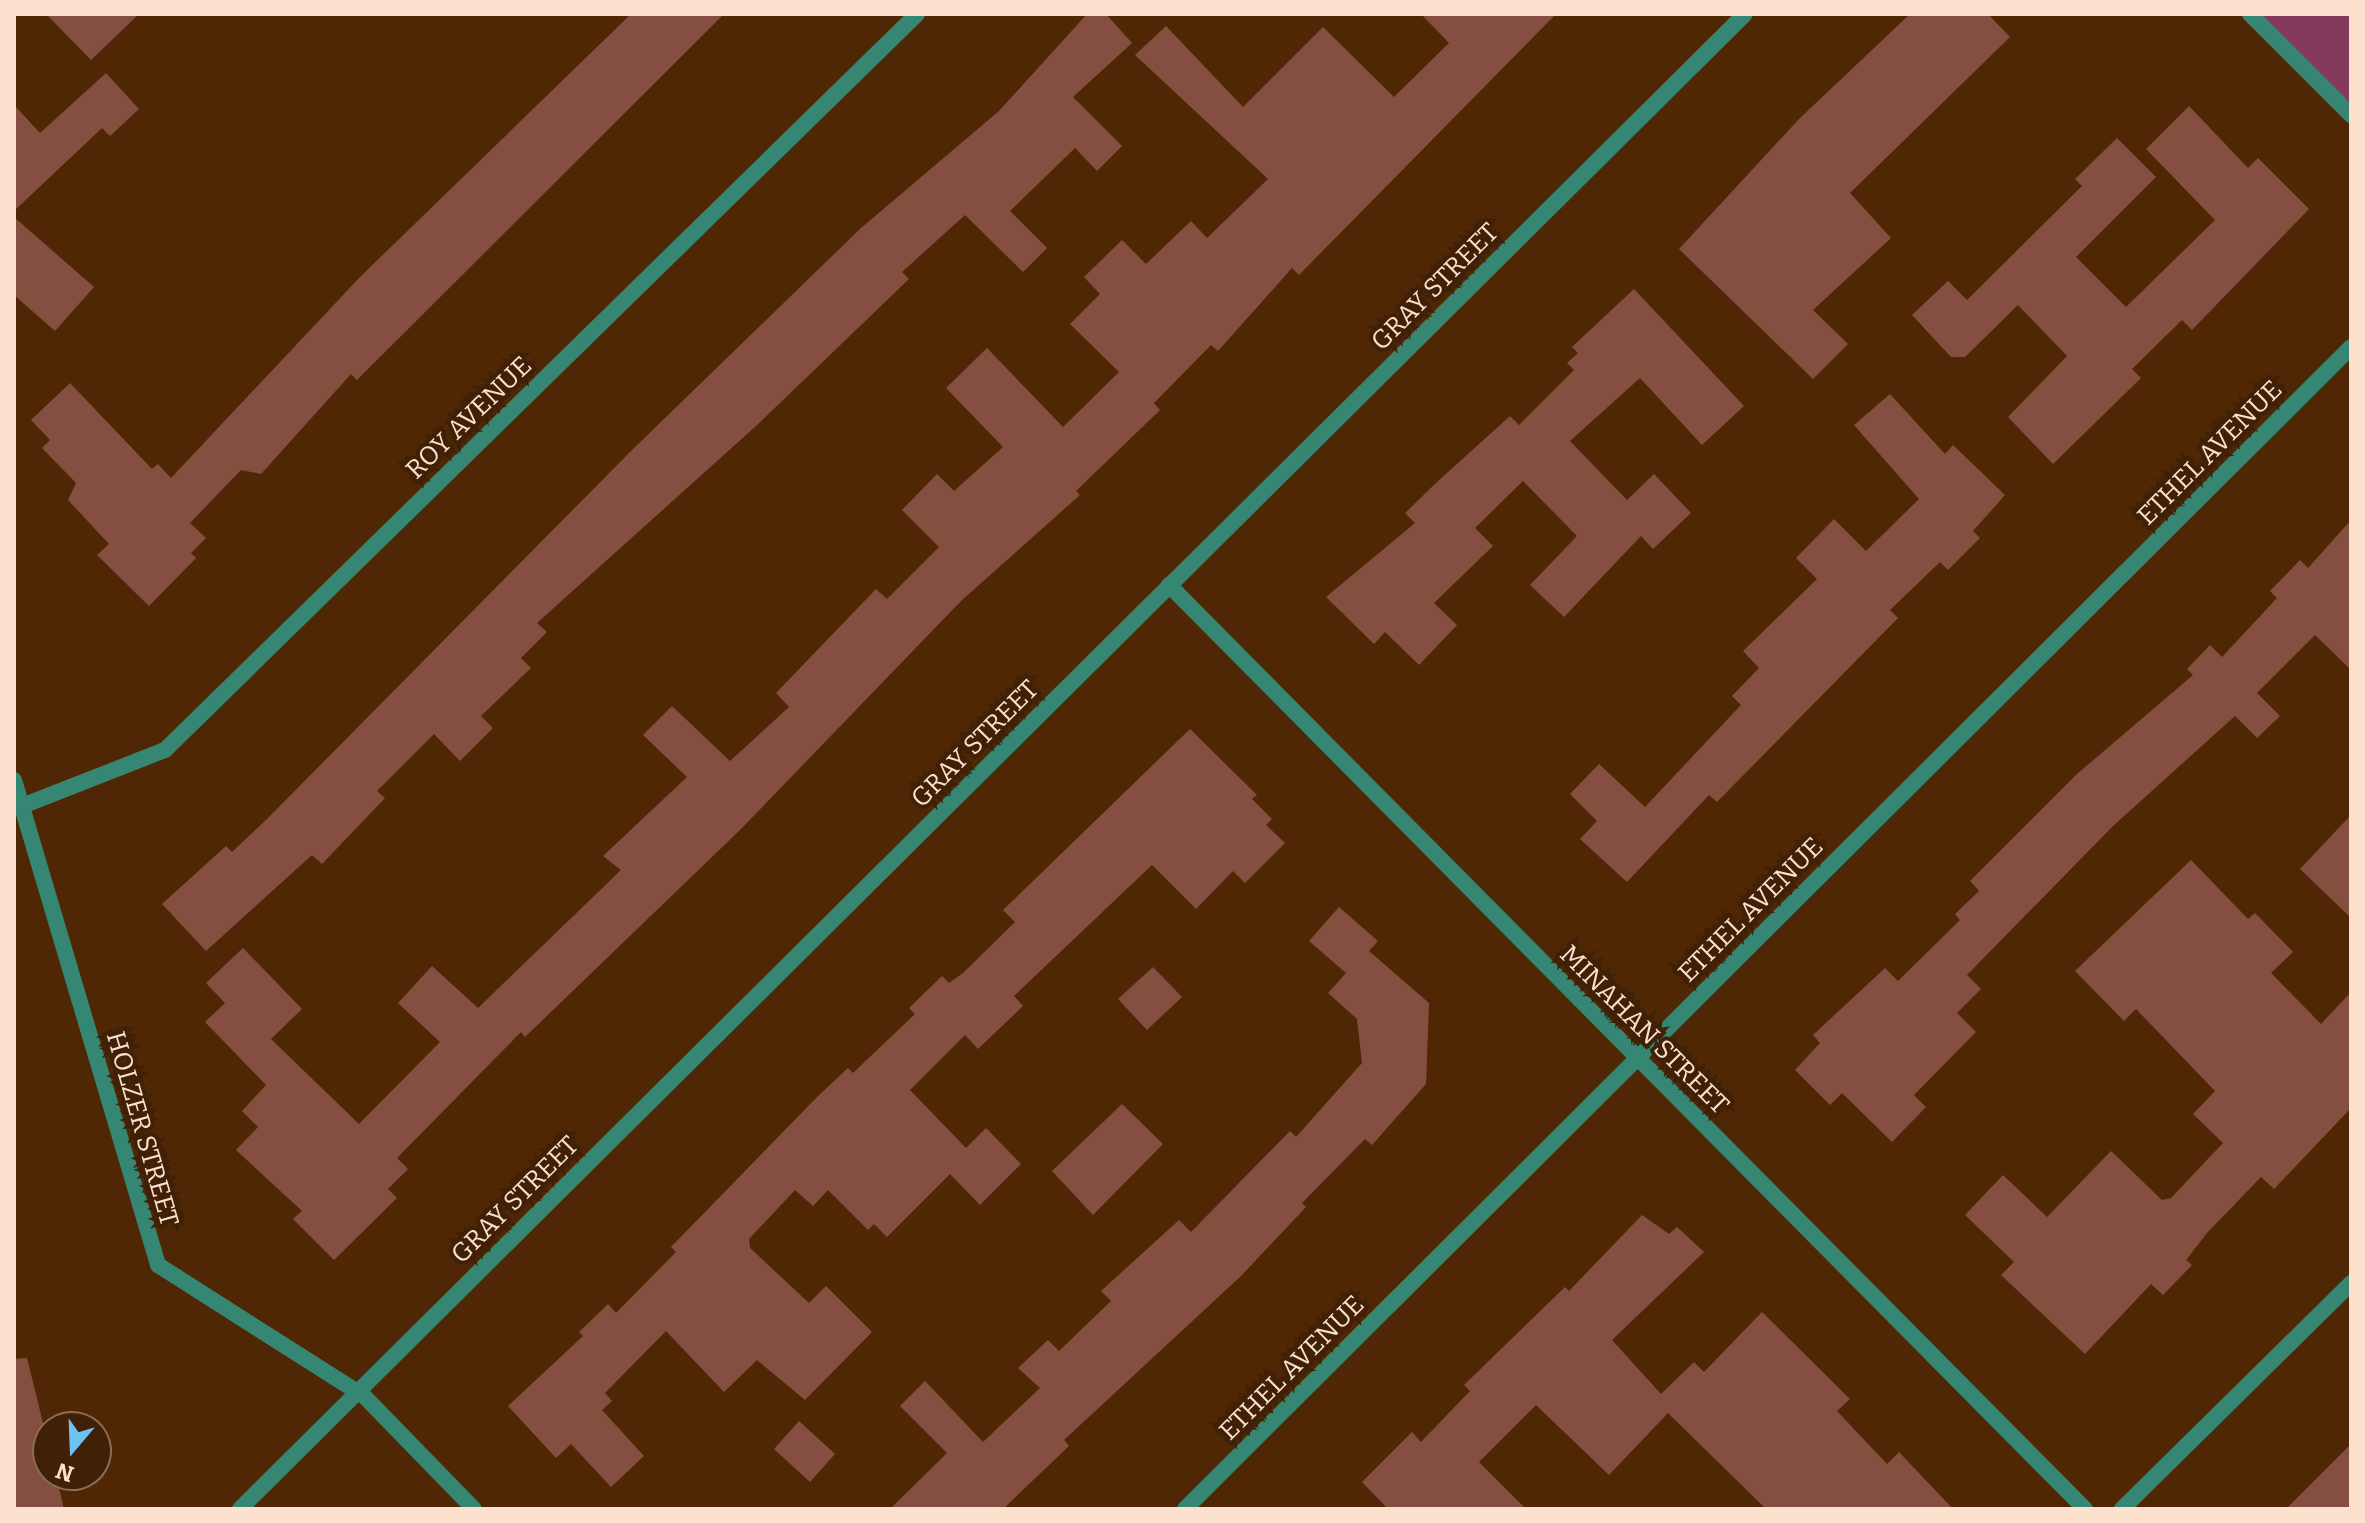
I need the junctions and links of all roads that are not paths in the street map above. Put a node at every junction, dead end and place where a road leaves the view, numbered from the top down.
1 (917, 14) edge
2 (1745, 14) edge
3 (2250, 14) edge
4 (2351, 115) edge
5 (2351, 347) edge
6 (1169, 585) junction
7 (14, 780) edge
8 (22, 806) junction
9 (1637, 1057) junction
10 (2351, 1283) edge
11 (357, 1391) junction
12 (240, 1509) edge
13 (474, 1509) edge
14 (1185, 1509) edge
15 (2085, 1509) edge
16 (2122, 1509) edge

1 - 8 street, ROY AVENUE
2 - 6 street, GRAY STREET
3 - 4 street
5 - 9 street, ETHEL AVENUE
6 - 9 street, MINAHAN STREET
6 - 11 street, GRAY STREET
7 - 8 street, HOLZER STREET
8 - 11 street, HOLZER STREET
9 - 14 street, ETHEL AVENUE
9 - 15 street, MINAHAN STREET
10 - 16 street
11 - 12 street, GRAY STREET
11 - 13 street, HOLZER STREET

